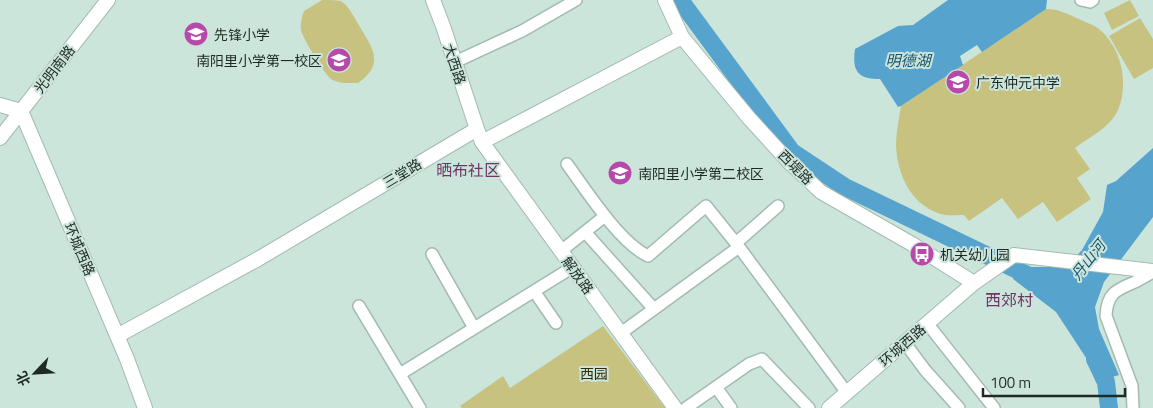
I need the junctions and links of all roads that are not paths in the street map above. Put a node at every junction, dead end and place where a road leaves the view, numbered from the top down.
1 (108, 0) edge
2 (433, 0) edge
3 (576, 0) edge
4 (665, 0) edge
5 (1081, 0) edge
6 (1093, 0) edge
7 (682, 37) junction
8 (455, 62) junction
9 (0, 105) edge
10 (21, 111) junction
11 (477, 129) junction
12 (0, 138) edge
13 (482, 142) junction
14 (567, 164) dead end
15 (778, 206) dead end
16 (605, 216) junction
17 (585, 232) junction
18 (738, 245) junction
19 (561, 251) junction
20 (432, 254) dead end
21 (572, 267) junction
22 (1153, 272) edge
23 (974, 283) junction
24 (534, 291) junction
25 (358, 306) dead end
26 (654, 308) junction
27 (556, 323) dead end
28 (927, 323) junction
29 (474, 328) junction
30 (620, 333) junction
31 (118, 336) junction
32 (905, 342) junction
33 (400, 374) junction
34 (716, 387) junction
35 (847, 393) junction
36 (146, 408) edge
37 (420, 408) edge
38 (675, 408) edge
39 (686, 408) edge
40 (731, 408) edge
41 (809, 408) edge
42 (829, 408) edge
43 (958, 408) edge
44 (994, 408) edge
45 (1133, 408) edge

1 - 10 street, 光明南路
2 - 8 street, 大西路
3 - 8 street
4 - 7 street, 西堤路
5 - 6 street
7 - 13 street
7 - 23 street, 西堤路
8 - 11 street, 大西路
9 - 10 street
10 - 12 street, 光明南路
10 - 31 street, 环城西路
11 - 13 street
11 - 31 street, 三堂路
13 - 19 street, 解放路
14 - 16 street
15 - 18 street
16 - 17 street
16 - 18 street
17 - 19 street
17 - 26 street
18 - 26 street
18 - 35 street
19 - 21 street, 解放路
20 - 29 street
21 - 24 street
21 - 30 street, 解放路
22 - 23 street, 环城西路
22 - 45 street
23 - 28 street, 环城西路
24 - 27 street
24 - 29 street
25 - 33 street
26 - 30 street
28 - 32 street, 环城西路
28 - 44 street
29 - 33 street
30 - 38 street, 解放路
31 - 36 street, 环城西路
32 - 35 street, 环城西路
32 - 43 street
33 - 37 street
34 - 39 street
34 - 40 street
34 - 41 street
35 - 42 street, 环城西路

